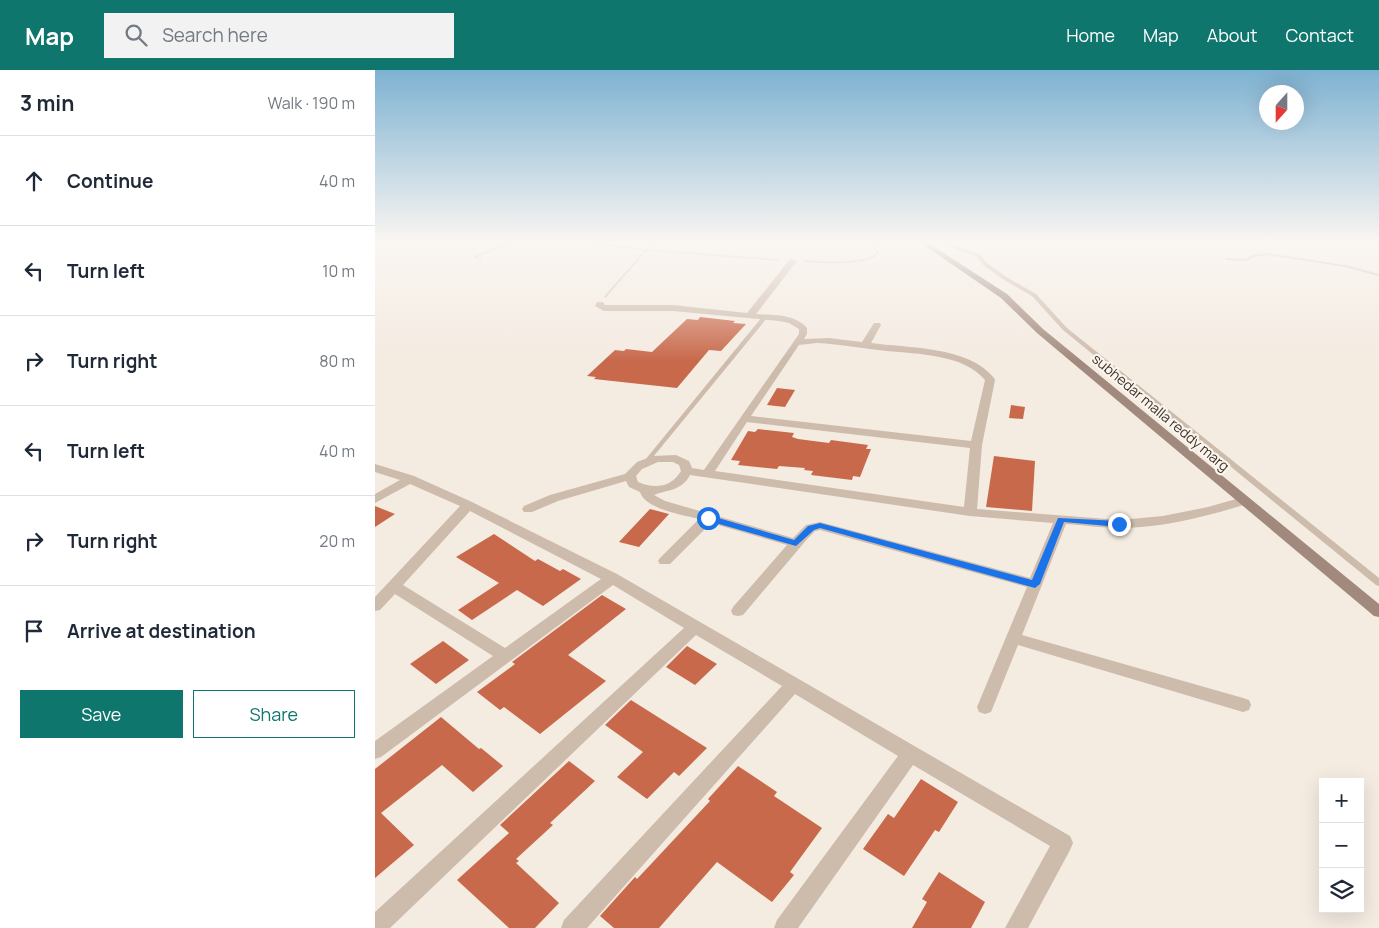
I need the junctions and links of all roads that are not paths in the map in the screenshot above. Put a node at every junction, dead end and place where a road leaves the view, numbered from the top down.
1 (776, 281) edge
2 (982, 281) edge
3 (1010, 281) edge
4 (600, 304) road end
5 (752, 316) junction
6 (764, 318) junction
7 (877, 325) dead end
8 (796, 344) junction
9 (865, 345) junction
10 (745, 419) junction
11 (976, 445) junction
12 (647, 461) junction
13 (375, 468) edge
14 (688, 471) junction
15 (631, 476) junction
16 (706, 476) junction
17 (410, 478) junction
18 (645, 490) junction
19 (375, 499) edge
20 (1243, 500) junction
21 (468, 506) junction
22 (528, 509) dead end
23 (970, 512) junction
24 (708, 518) junction
25 (1061, 520) junction
26 (796, 544) junction
27 (665, 561) dead end
28 (612, 578) junction
29 (1379, 583) edge
30 (1035, 584) junction
31 (393, 586) junction
32 (375, 606) edge
33 (738, 611) dead end
34 (1379, 612) edge
35 (695, 627) junction
36 (1013, 638) junction
37 (504, 655) junction
38 (793, 685) junction
39 (1243, 704) dead end
40 (985, 707) dead end
41 (375, 751) edge
42 (911, 753) junction
43 (375, 927) edge
44 (573, 928) edge
45 (785, 928) edge
46 (1016, 928) edge

1 - 5 street
2 - 20 main road, subhedar malla reddy marg
3 - 29 lane
4 - 5 street
5 - 6 street
6 - 8 street
6 - 12 lane
7 - 9 street
8 - 9 street
8 - 10 street
9 - 11 street
10 - 11 street
10 - 16 street
11 - 23 street
12 - 14 street
12 - 15 street
13 - 17 street
14 - 16 street
14 - 18 street
15 - 18 street
15 - 22 street
16 - 23 street
17 - 19 street
17 - 21 street
18 - 24 street
20 - 25 street
20 - 34 main road, subhedar malla reddy marg
21 - 28 street
21 - 31 street
23 - 25 street
24 - 26 street
24 - 27 street
25 - 30 street
26 - 30 street
26 - 33 street
28 - 35 street
28 - 37 street
30 - 36 street
31 - 32 street
31 - 37 street
35 - 38 street
35 - 43 street
36 - 39 street
36 - 40 street
37 - 41 street
38 - 42 street
38 - 44 street
42 - 45 street
42 - 46 street

